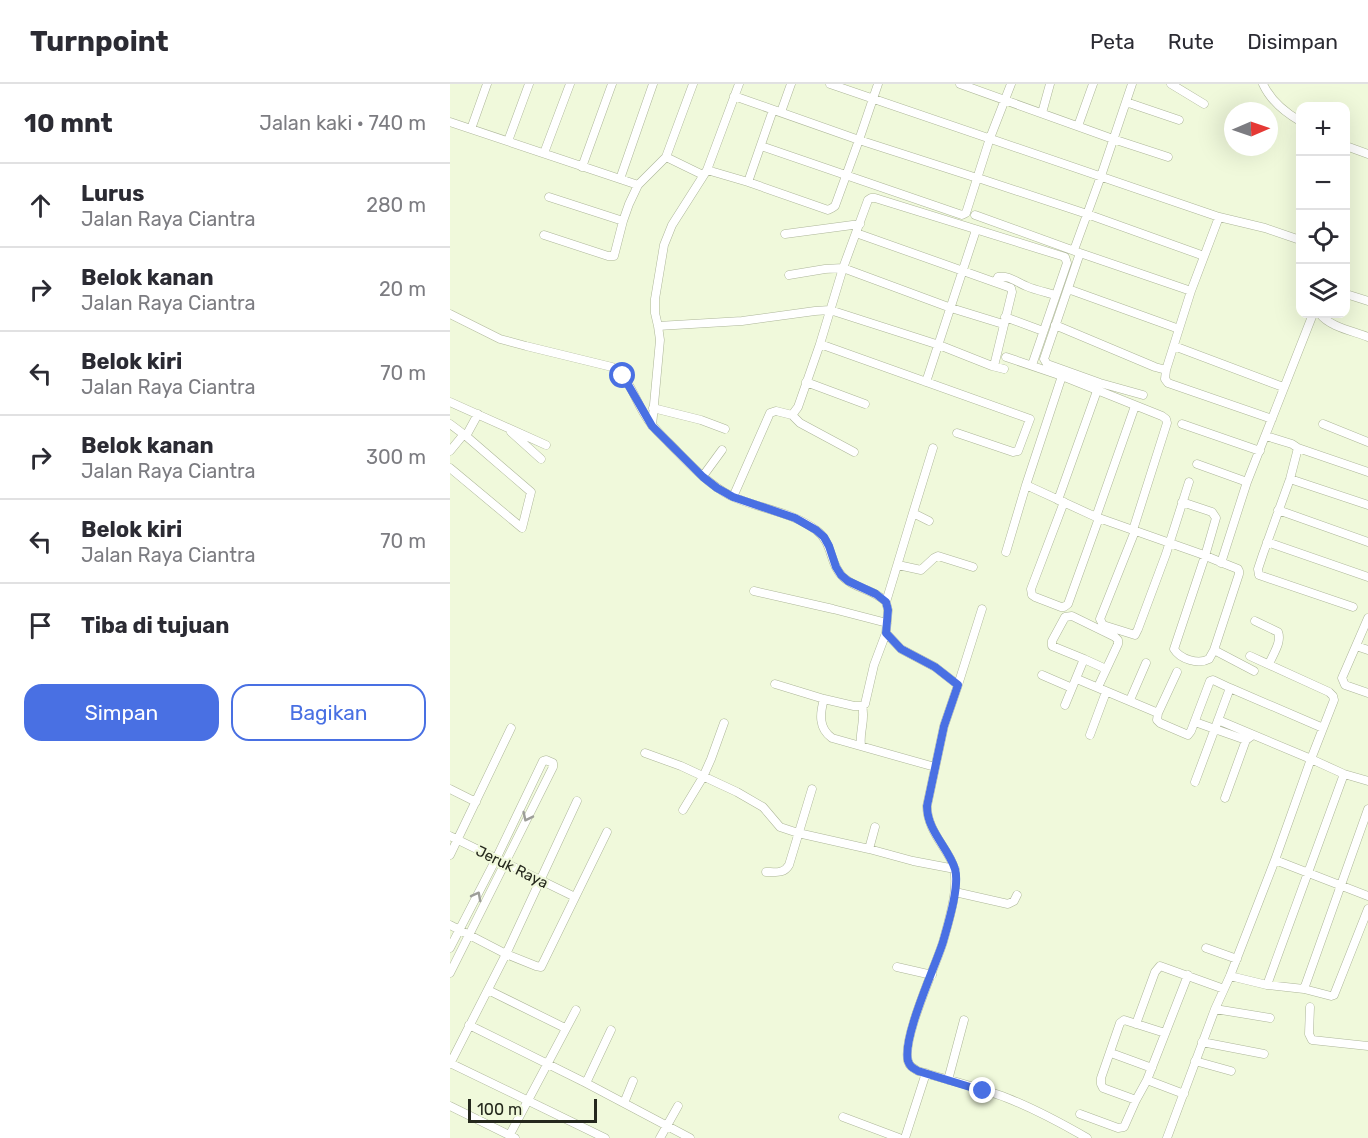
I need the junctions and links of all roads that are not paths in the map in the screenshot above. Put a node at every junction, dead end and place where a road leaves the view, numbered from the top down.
1 (487, 84) edge
2 (529, 84) edge
3 (570, 84) edge
4 (612, 84) edge
5 (653, 84) edge
6 (693, 84) edge
7 (739, 84) edge
8 (791, 84) edge
9 (830, 84) edge
10 (878, 84) edge
11 (960, 84) edge
12 (1011, 84) edge
13 (1050, 84) edge
14 (1093, 84) edge
15 (1132, 84) edge
16 (1171, 84) edge
17 (1263, 84) edge
18 (734, 96) junction
19 (872, 99) junction
20 (1005, 100) junction
21 (1126, 102) junction
22 (1204, 105) dead end
23 (777, 111) junction
24 (1042, 113) junction
25 (1296, 118) edge
26 (1179, 120) dead end
27 (450, 122) edge
28 (1078, 126) junction
29 (471, 129) junction
30 (990, 138) junction
31 (1113, 139) junction
32 (860, 140) junction
33 (508, 141) junction
34 (761, 146) junction
35 (1350, 147) edge
36 (544, 153) junction
37 (1368, 154) edge
38 (666, 157) junction
39 (1168, 157) dead end
40 (582, 167) junction
41 (705, 172) junction
42 (847, 175) junction
43 (1101, 176) junction
44 (979, 178) junction
45 (620, 179) junction
46 (748, 182) junction
47 (638, 185) junction
48 (549, 197) dead end
49 (1087, 214) junction
50 (975, 215) dead end
51 (1219, 217) junction
52 (623, 221) junction
53 (860, 224) junction
54 (976, 230) junction
55 (856, 233) junction
56 (785, 234) dead end
57 (544, 235) dead end
58 (1296, 239) edge
59 (1077, 251) junction
60 (1204, 256) junction
61 (843, 268) junction
62 (963, 270) junction
63 (789, 275) dead end
64 (996, 282) junction
65 (1062, 291) junction
66 (1191, 291) junction
67 (1350, 295) edge
68 (1368, 301) edge
69 (951, 308) junction
70 (830, 310) junction
71 (450, 314) edge
72 (1311, 318) edge
73 (1324, 318) edge
74 (1004, 321) junction
75 (658, 326) junction
76 (1055, 326) junction
77 (1179, 329) junction
78 (1043, 331) junction
79 (1368, 337) edge
80 (820, 344) junction
81 (939, 345) junction
82 (1174, 346) junction
83 (1006, 357) dead end
84 (1032, 365) junction
85 (994, 366) junction
86 (1004, 369) dead end
87 (1166, 370) junction
88 (1062, 376) junction
89 (806, 382) junction
90 (926, 382) junction
91 (1099, 387) junction
92 (1283, 387) junction
93 (1143, 395) dead end
94 (450, 402) edge
95 (865, 404) dead end
96 (1135, 406) junction
97 (653, 408) junction
98 (478, 414) junction
99 (792, 415) junction
100 (1272, 419) junction
101 (450, 424) edge
102 (1182, 424) dead end
103 (1323, 424) dead end
104 (505, 426) junction
105 (652, 426) junction
106 (725, 429) dead end
107 (957, 433) dead end
108 (465, 435) junction
109 (1266, 436) junction
110 (1368, 442) edge
111 (546, 445) dead end
112 (933, 448) dead end
113 (1298, 448) junction
114 (722, 450) dead end
115 (450, 451) edge
116 (1260, 451) junction
117 (854, 452) dead end
118 (541, 459) dead end
119 (1197, 464) dead end
120 (451, 470) edge
121 (1368, 472) edge
122 (703, 477) junction
123 (1290, 479) junction
124 (1189, 482) dead end
125 (1247, 482) junction
126 (1026, 485) junction
127 (733, 497) junction
128 (1061, 501) junction
129 (1182, 502) junction
130 (1368, 505) edge
131 (1278, 510) junction
132 (913, 513) junction
133 (1098, 517) junction
134 (929, 521) dead end
135 (1134, 530) junction
136 (1267, 542) junction
137 (1368, 542) edge
138 (1169, 543) junction
139 (1006, 552) dead end
140 (1205, 556) junction
141 (1221, 562) junction
142 (898, 565) junction
143 (973, 567) dead end
144 (1368, 576) edge
145 (754, 591) dead end
146 (886, 602) junction
147 (1353, 607) dead end
148 (982, 609) dead end
149 (1368, 618) edge
150 (1255, 621) dead end
151 (887, 623) junction
152 (886, 633) junction
153 (1356, 646) junction
154 (1214, 650) junction
155 (1368, 650) edge
156 (1250, 656) dead end
157 (1084, 658) junction
158 (1146, 663) dead end
159 (1269, 664) junction
160 (1106, 669) junction
161 (1254, 671) dead end
162 (1177, 672) dead end
163 (1042, 675) dead end
164 (1077, 679) junction
165 (776, 684) dead end
166 (958, 685) junction
167 (1098, 687) junction
168 (1072, 688) junction
169 (1230, 688) junction
170 (1106, 692) junction
171 (1368, 693) edge
172 (824, 699) junction
173 (1130, 700) junction
174 (1065, 705) dead end
175 (862, 706) junction
176 (1158, 713) junction
177 (1218, 720) junction
178 (1195, 722) junction
179 (724, 723) dead end
180 (511, 728) dead end
181 (1323, 728) junction
182 (1214, 730) junction
183 (1090, 735) dead end
184 (1253, 735) junction
185 (1246, 740) junction
186 (861, 745) junction
187 (645, 753) dead end
188 (1311, 759) junction
189 (935, 767) junction
190 (1344, 774) junction
191 (703, 777) junction
192 (1368, 781) edge
193 (1195, 782) dead end
194 (532, 783) junction
195 (542, 788) junction
196 (450, 789) edge
197 (812, 789) dead end
198 (1225, 798) dead end
199 (576, 801) dead end
200 (476, 802) junction
201 (1368, 809) edge
202 (683, 810) dead end
203 (875, 827) dead end
204 (607, 832) dead end
205 (798, 833) junction
206 (450, 836) edge
207 (458, 840) junction
208 (869, 849) junction
209 (450, 855) edge
210 (496, 859) junction
211 (1275, 860) junction
212 (505, 863) junction
213 (955, 869) junction
214 (766, 872) dead end
215 (1309, 873) junction
216 (540, 880) junction
217 (1341, 885) junction
218 (955, 892) junction
219 (1017, 895) dead end
220 (1368, 896) edge
221 (575, 897) junction
222 (1368, 909) edge
223 (450, 925) edge
224 (459, 929) junction
225 (469, 935) junction
226 (450, 948) edge
227 (1206, 948) dead end
228 (506, 954) junction
229 (1237, 959) junction
230 (897, 967) dead end
231 (450, 973) edge
232 (932, 975) junction
233 (1188, 975) junction
234 (1230, 976) junction
235 (1267, 985) junction
236 (1224, 989) junction
237 (1304, 989) junction
238 (488, 990) junction
239 (1310, 1007) dead end
240 (1215, 1009) junction
241 (576, 1010) dead end
242 (1269, 1018) dead end
243 (964, 1020) dead end
244 (1136, 1024) junction
245 (469, 1025) junction
246 (565, 1028) junction
247 (611, 1030) dead end
248 (1165, 1033) junction
249 (1202, 1042) junction
250 (1368, 1046) edge
251 (1110, 1053) junction
252 (1264, 1054) dead end
253 (1195, 1061) junction
254 (450, 1063) edge
255 (547, 1064) junction
256 (1152, 1068) junction
257 (1231, 1071) dead end
258 (926, 1073) junction
259 (948, 1080) junction
260 (1147, 1080) junction
261 (633, 1081) dead end
262 (586, 1083) junction
263 (1184, 1094) junction
264 (528, 1100) junction
265 (1136, 1100) junction
266 (624, 1103) junction
267 (450, 1106) edge
268 (678, 1106) dead end
269 (1080, 1114) dead end
270 (843, 1118) dead end
271 (666, 1125) junction
272 (511, 1137) edge
273 (605, 1138) edge
274 (660, 1138) edge
275 (690, 1138) edge
276 (899, 1138) edge
277 (905, 1138) edge
278 (1087, 1138) edge
279 (1167, 1138) edge

1 - 29 street
2 - 33 street
3 - 36 street
4 - 40 street
5 - 45 street
6 - 38 street
7 - 18 street
8 - 23 street
9 - 19 street
10 - 19 street
11 - 20 street
12 - 20 street
13 - 24 street
14 - 28 street
15 - 21 street
16 - 22 street
17 - 25 street
18 - 23 street
18 - 41 street
19 - 30 street
19 - 32 street
20 - 24 street
20 - 30 street
21 - 26 street
21 - 31 street
23 - 32 street
23 - 34 street
24 - 28 street
27 - 29 street
28 - 31 street
29 - 33 street
30 - 43 street
30 - 44 street
31 - 39 street
31 - 43 street
32 - 42 street
32 - 44 street
33 - 36 street
34 - 42 street
34 - 46 street
35 - 37 street
36 - 40 street
38 - 41 street
38 - 47 street
40 - 45 street
41 - 46 street
41 - 75 street
42 - 44 street
42 - 46 street
43 - 49 street
43 - 51 street
44 - 49 street
45 - 47 street
47 - 52 street
48 - 52 street
49 - 59 street
49 - 60 street
50 - 59 street
51 - 58 street
51 - 60 street
52 - 57 street
53 - 54 street
53 - 55 street
53 - 56 street
54 - 62 street
54 - 65 street
55 - 61 street
55 - 62 street
59 - 65 street
59 - 66 street
60 - 66 street
61 - 63 street
61 - 69 street
61 - 70 street
62 - 64 street
62 - 69 street
64 - 65 street
64 - 74 street
65 - 76 street
65 - 77 street
65 - 78 street
66 - 77 street
67 - 68 street
69 - 74 street
69 - 81 street
70 - 75 street
70 - 80 street
70 - 81 street
71 - 105 street
72 - 92 street
73 - 79 street
74 - 78 street
74 - 85 street
75 - 97 street
76 - 87 street
76 - 91 street
77 - 82 street
78 - 84 street
80 - 89 street
80 - 90 street
81 - 85 street
81 - 90 street
82 - 87 street
82 - 92 street
83 - 84 street
84 - 88 street
85 - 86 street
87 - 100 street
88 - 91 street
88 - 126 street
89 - 95 street
89 - 99 street
90 - 107 street
91 - 93 street
91 - 96 street
91 - 128 street
92 - 100 street
94 - 98 street
96 - 133 street
96 - 135 street
97 - 105 street
97 - 106 street
98 - 104 street
98 - 108 street
99 - 117 street
99 - 127 street
100 - 109 street
101 - 108 street
102 - 116 street
103 - 110 street
104 - 111 street
104 - 118 street
105 - 122 street
108 - 115 street
108 - 120 street
109 - 113 street
109 - 116 street
112 - 132 street
113 - 121 street
113 - 123 street
114 - 122 street
116 - 125 street
119 - 125 street
122 - 127 street
123 - 130 street
123 - 131 street
124 - 129 street
125 - 141 street
126 - 128 street
126 - 139 street
127 - 146 street
128 - 133 street
128 - 133 street
129 - 138 street
129 - 140 street
131 - 136 street
131 - 137 street
132 - 134 street
132 - 142 street
133 - 135 street
135 - 138 street
135 - 138 street
136 - 144 street
136 - 147 street
138 - 140 street
140 - 141 street
140 - 154 street
141 - 154 street
142 - 143 street
142 - 146 street
145 - 151 street
146 - 151 street
148 - 166 street
149 - 153 street
150 - 159 street
151 - 152 street
152 - 166 street
152 - 175 street
153 - 155 street
153 - 171 street
154 - 161 street
156 - 159 street
157 - 160 street
157 - 160 street
157 - 164 street
158 - 173 street
159 - 181 street
160 - 167 street
162 - 176 street
163 - 168 street
164 - 167 street
164 - 168 street
165 - 172 street
166 - 189 street
167 - 170 street
168 - 174 street
169 - 177 street
169 - 178 street
169 - 181 street
170 - 173 street
170 - 183 street
172 - 175 street
172 - 186 street
173 - 176 street
175 - 186 street
176 - 178 street
177 - 182 street
177 - 184 street
178 - 182 street
179 - 191 street
180 - 200 street
181 - 188 street
182 - 185 street
182 - 193 street
184 - 185 street
184 - 188 street
185 - 198 street
186 - 189 street
187 - 191 street
188 - 190 street
188 - 211 street
189 - 213 street
190 - 192 street
190 - 215 street
191 - 202 street
191 - 205 street
194 - 195 street
194 - 195 street
194 - 210 street
195 -> 212 street
196 - 200 street
197 - 205 street
199 - 216 street
200 - 207 street
201 - 217 street
203 - 208 street
204 - 221 street
205 - 208 street
205 - 214 street
206 - 207 street, Jeruk Raya
207 - 209 street
207 - 210 street, Jeruk Raya
208 - 213 street
210 - 212 street, Jeruk Raya
224 -> 210 street
211 - 215 street
211 - 229 street
212 - 216 street, Jeruk Raya
212 - 225 street
213 - 218 street
215 - 217 street
215 - 235 street
216 - 221 street, Jeruk Raya
216 - 228 street
217 - 220 street
217 - 237 street
218 - 219 street
218 - 232 street
221 - 228 street
222 - 237 street
223 - 224 street
224 - 225 street
224 - 226 street
225 - 228 street
225 - 231 street
227 - 229 street
228 - 238 street
229 - 234 street
230 - 232 street
232 - 258 street
233 - 236 street
233 - 244 street
233 - 248 street
234 - 235 street
234 - 236 street
235 - 237 street
236 - 240 street
238 - 245 street
238 - 246 street
239 - 250 street
240 - 242 street
240 - 249 street
241 - 246 street
243 - 259 street
244 - 248 street
244 - 251 street
245 - 254 street
245 - 255 street
246 - 255 street
247 - 262 street
248 - 256 street
249 - 252 street
249 - 253 street
251 - 256 street
251 - 265 street
253 - 257 street
253 - 263 street
254 - 264 street
255 - 262 street
255 - 264 street
256 - 260 street
258 - 259 street
258 - 277 street
259 - 278 street
260 - 263 street
260 - 265 street
261 - 266 street
262 - 266 street
263 - 279 street
264 - 272 street
264 - 273 street
265 - 269 street
266 - 271 street
267 - 272 street
268 - 271 street
270 - 276 street
271 - 274 street
271 - 275 street

